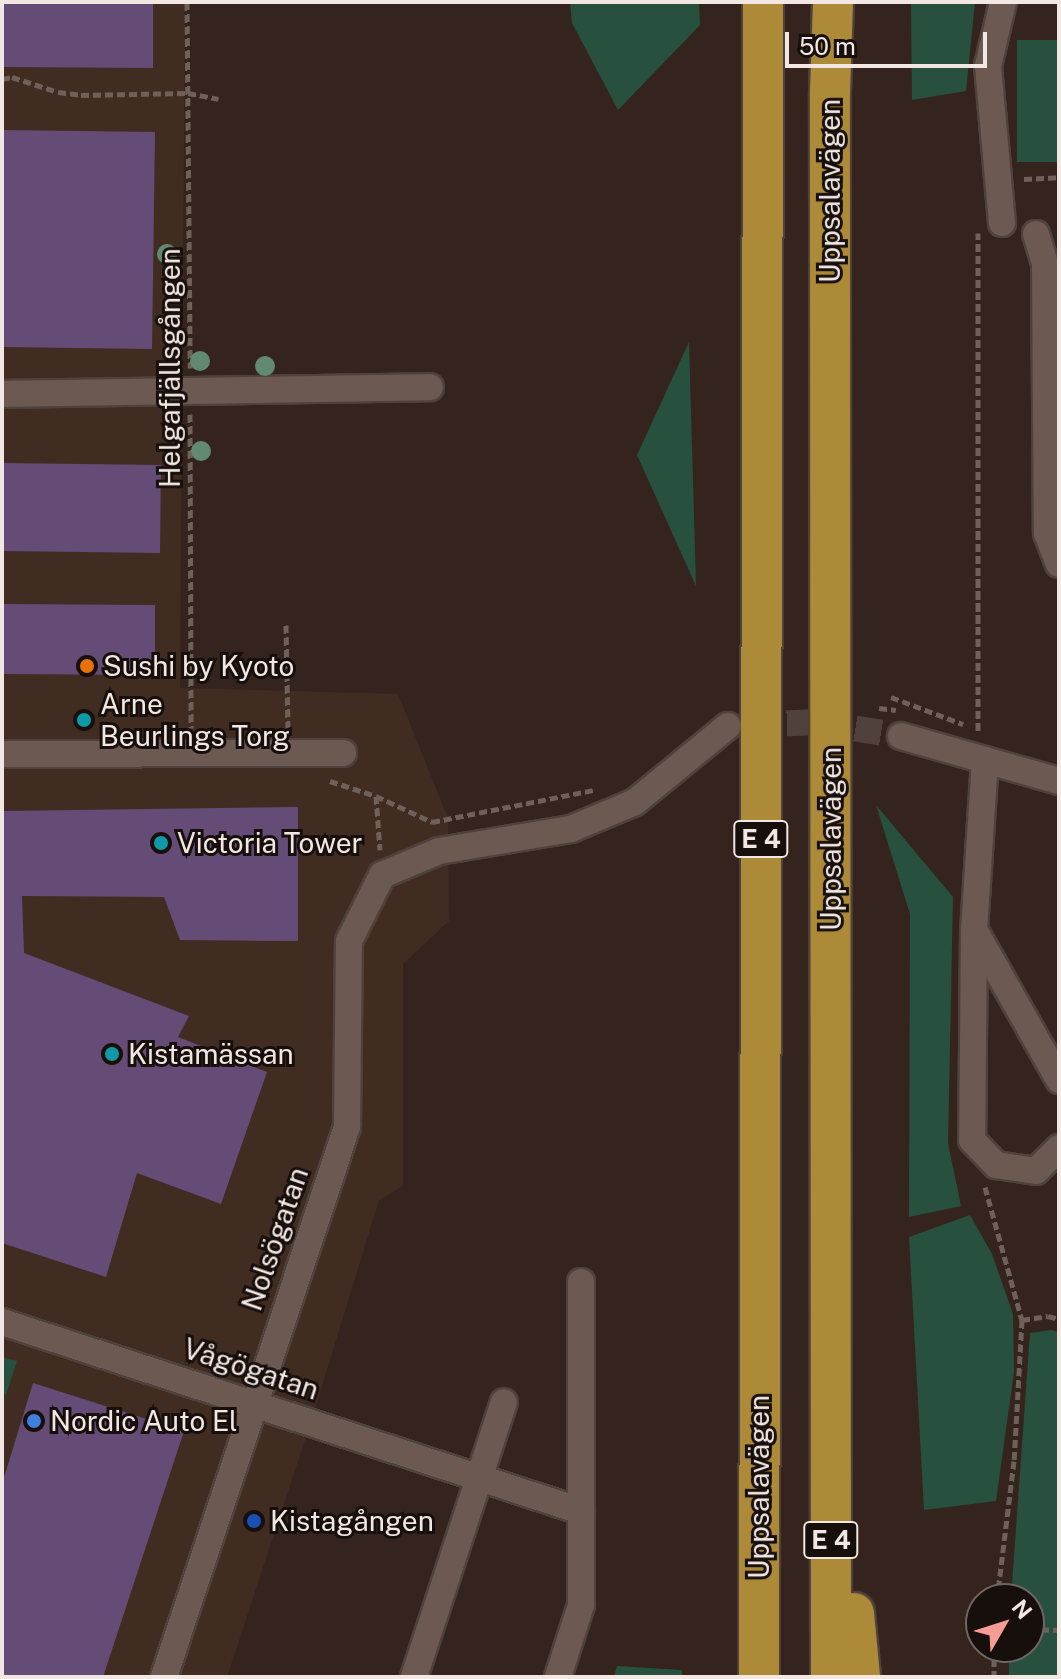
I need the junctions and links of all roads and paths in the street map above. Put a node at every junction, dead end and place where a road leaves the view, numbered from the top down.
1 (187, 2) edge
2 (763, 2) edge
3 (833, 2) edge
4 (1003, 2) edge
5 (2, 79) edge
6 (188, 93) junction
7 (218, 99) dead end
8 (1059, 177) edge
9 (996, 180) junction
10 (990, 224) joint
11 (1036, 234) dead end
12 (430, 387) dead end
13 (190, 391) junction
14 (2, 394) edge
15 (1059, 564) edge
16 (286, 625) dead end
17 (728, 726) tunnel mouth
18 (288, 730) dead end
19 (191, 733) dead end
20 (901, 736) tunnel mouth
21 (981, 750) junction
22 (343, 753) dead end
23 (2, 754) edge
24 (1059, 781) edge
25 (603, 787) dead end
26 (376, 796) dead end
27 (432, 822) dead end
28 (382, 875) junction
29 (974, 930) junction
30 (1059, 1080) edge
31 (972, 1140) junction
32 (1059, 1148) edge
33 (581, 1282) dead end
34 (1059, 1319) edge
35 (1022, 1320) junction
36 (2, 1322) edge
37 (504, 1402) dead end
38 (832, 1403) junction
39 (253, 1404) junction
40 (479, 1477) junction
41 (581, 1511) junction
42 (999, 1583) edge
43 (164, 1677) edge
44 (414, 1677) edge
45 (558, 1677) edge
46 (759, 1677) edge
47 (831, 1677) edge
48 (860, 1677) edge

1 - 6 path, Helgafjällsgången
2 - 46 highway, Uppsalavägen / E 4
3 - 38 highway, Uppsalavägen / E 4
4 - 9 street
5 - 6 path
6 - 7 path
6 - 13 path, Helgafjällsgången
8 - 9 path
9 - 10 street
10 - 21 path
11 - 15 street
12 - 13 street
13 - 14 street
13 - 19 path, Helgafjällsgången
16 - 18 path
17 - 28 street
20 - 21 street
21 - 24 street
21 - 29 street
22 - 23 street
25 - 27 path
26 - 28 path
28 - 39 street, Nolsögatan
29 - 30 street
29 - 31 street
31 - 32 street
31 - 35 path
33 - 41 street
34 - 35 path
35 - 42 path
36 - 39 street, Vågögatan
37 - 40 street
38 - 47 highway, Uppsalavägen / E 4
38 - 48 highway
39 - 40 street, Vågögatan
39 - 43 street, Nolsögatan
40 - 41 street, Vågögatan
40 - 44 street
41 - 45 street

